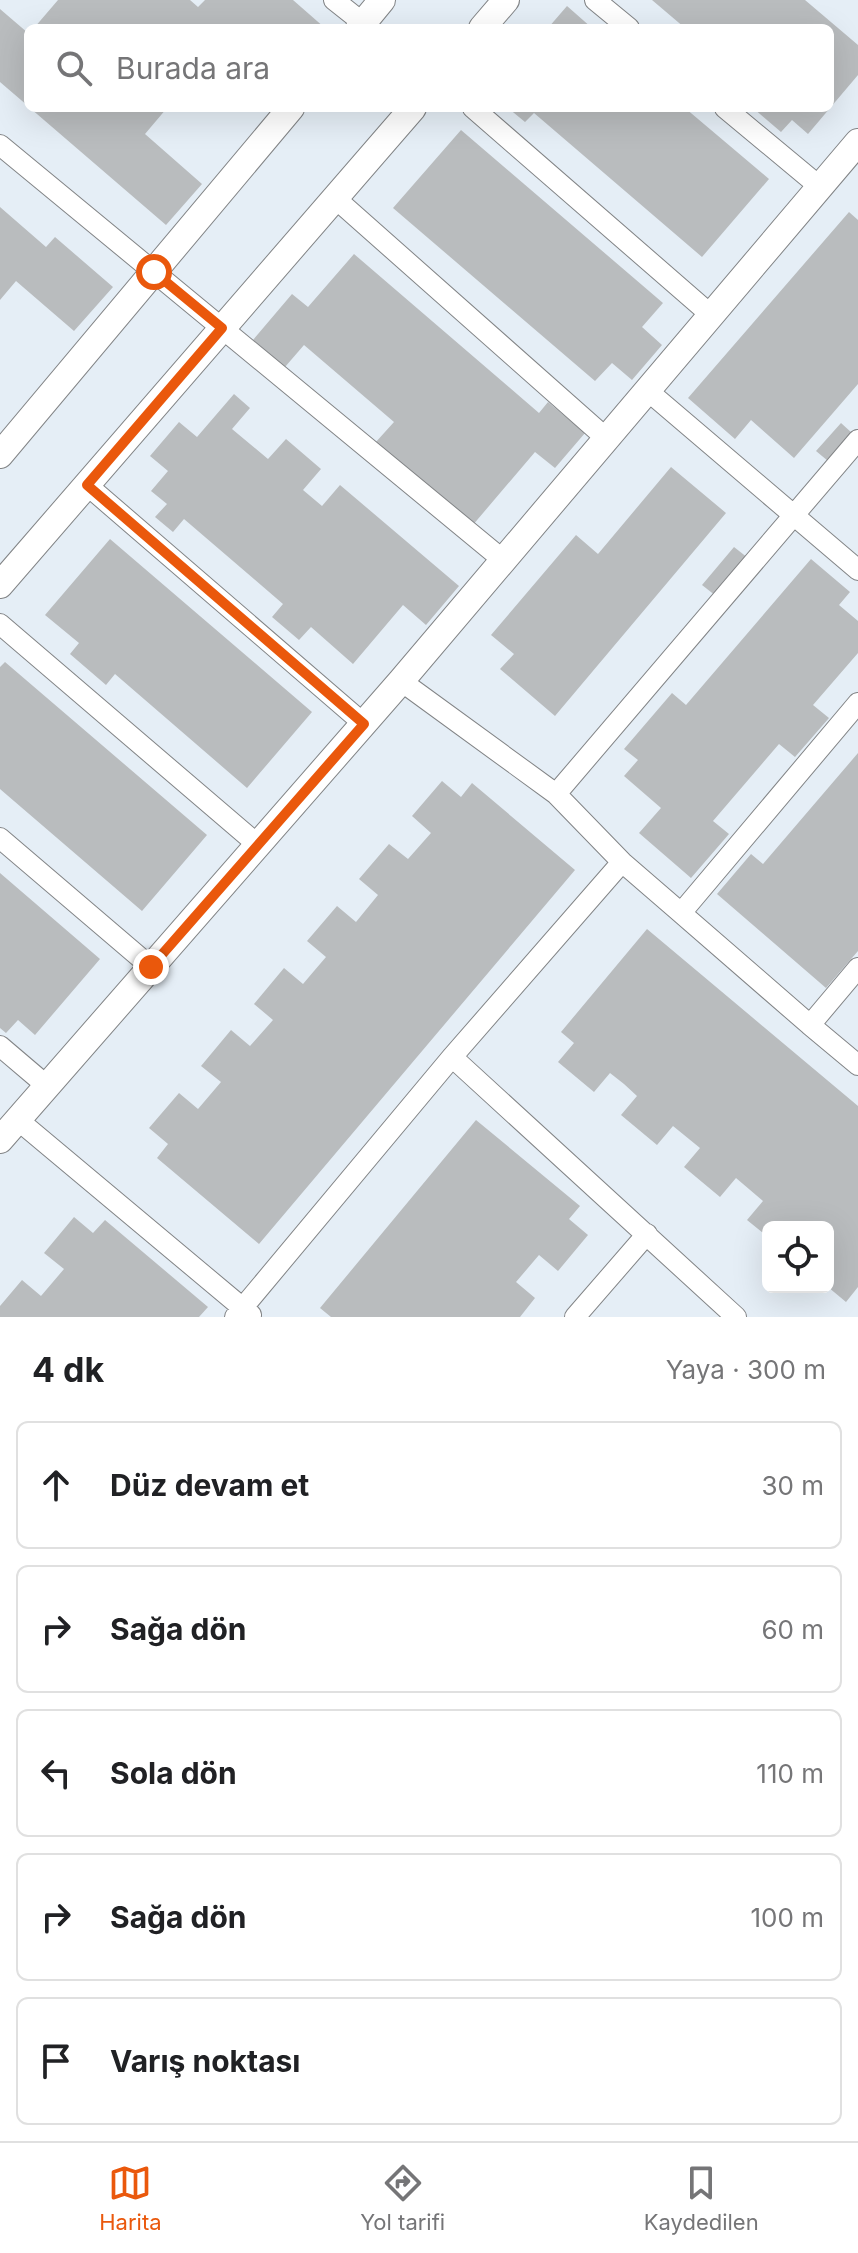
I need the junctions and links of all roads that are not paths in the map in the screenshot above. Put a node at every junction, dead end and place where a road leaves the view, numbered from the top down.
1 (334, 0) edge
2 (382, 0) edge
3 (506, 0) edge
4 (595, 0) edge
5 (359, 24) edge
6 (363, 24) edge
7 (485, 24) edge
8 (624, 24) edge
9 (288, 112) edge
10 (410, 112) edge
11 (478, 112) edge
12 (730, 112) edge
13 (858, 142) edge
14 (0, 145) edge
15 (820, 187) junction
16 (335, 198) junction
17 (154, 272) junction
18 (711, 315) junction
19 (222, 328) junction
20 (648, 391) junction
21 (607, 439) junction
22 (858, 440) edge
23 (0, 455) edge
24 (87, 485) junction
25 (794, 515) junction
26 (503, 560) junction
27 (858, 570) edge
28 (0, 585) edge
29 (0, 624) edge
30 (401, 681) junction
31 (858, 703) edge
32 (364, 724) junction
33 (556, 794) junction
34 (0, 838) edge
35 (258, 845) junction
36 (622, 862) junction
37 (681, 913) junction
38 (151, 967) junction
39 (858, 968) edge
40 (810, 1025) junction
41 (0, 1046) edge
42 (452, 1057) junction
43 (858, 1065) edge
44 (47, 1086) junction
45 (18, 1120) junction
46 (0, 1140) edge
47 (647, 1234) junction
48 (243, 1314) edge
49 (575, 1317) edge
50 (736, 1317) edge

1 - 5 street
2 - 6 street
3 - 7 street
4 - 8 street
9 - 17 street
10 - 16 street
11 - 18 street
12 - 15 street
13 - 15 street
14 - 17 street
15 - 18 street
16 - 19 street
16 - 21 street
17 - 19 street
17 - 23 street
18 - 20 street
19 - 24 street
19 - 26 street
20 - 21 street
20 - 25 street
21 - 26 street
22 - 25 street
24 - 28 street
24 - 32 street
25 - 27 street
25 - 33 street
26 - 30 street
29 - 35 street
30 - 32 street
30 - 33 street
31 - 37 street
32 - 35 street
33 - 36 street
34 - 38 street
35 - 38 street
36 - 37 street
36 - 42 street
37 - 40 street
38 - 44 street
39 - 40 street
40 - 43 street
41 - 44 street
42 - 47 street
42 - 48 street
44 - 45 street
45 - 46 street
45 - 48 street
47 - 49 street
47 - 50 street

